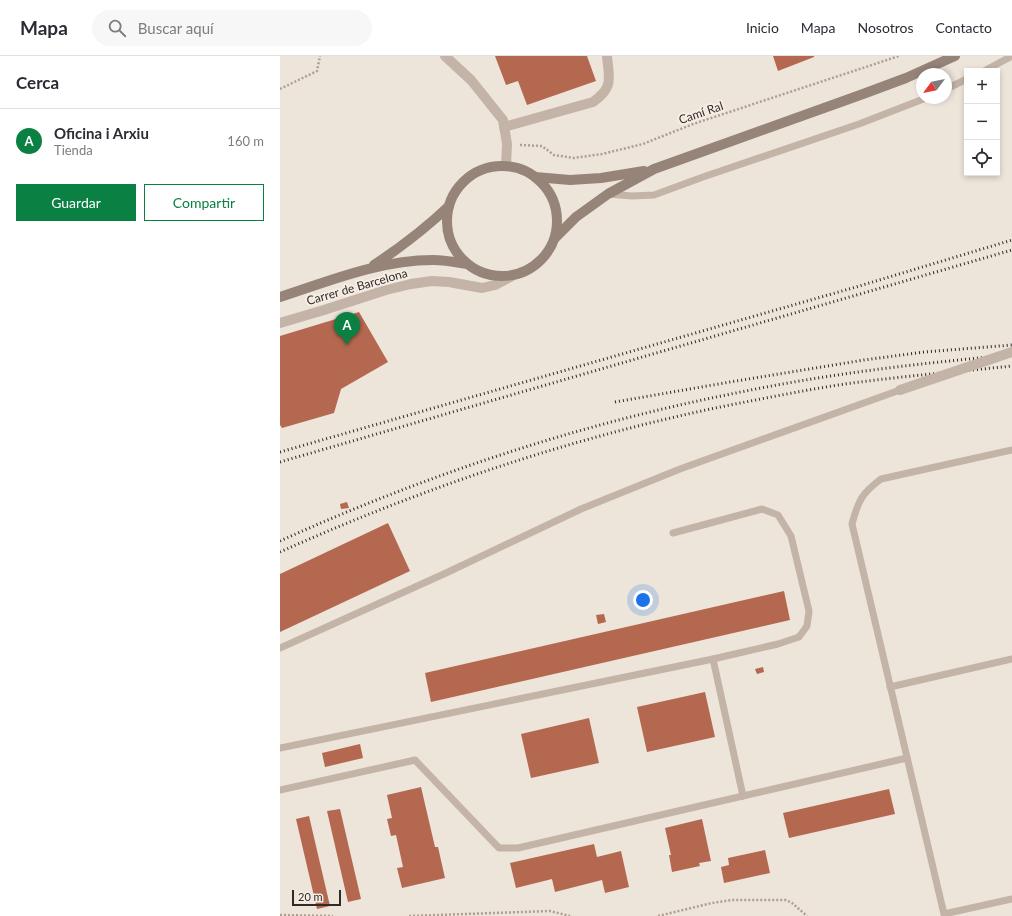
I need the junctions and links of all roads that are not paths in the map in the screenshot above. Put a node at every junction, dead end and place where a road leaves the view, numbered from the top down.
1 (445, 56) edge
2 (607, 56) edge
3 (955, 56) edge
4 (1012, 56) edge
5 (990, 68) edge
6 (964, 80) edge
7 (952, 86) edge
8 (916, 102) edge
9 (504, 127) junction
10 (506, 166) junction
11 (654, 169) junction
12 (535, 176) junction
13 (608, 194) junction
14 (449, 206) junction
15 (555, 238) junction
16 (466, 264) junction
17 (371, 268) junction
18 (512, 276) junction
19 (280, 297) edge
20 (280, 323) edge
21 (1012, 352) edge
22 (900, 390) joint
23 (1012, 450) edge
24 (673, 534) dead end
25 (280, 648) edge
26 (713, 659) junction
27 (1012, 659) edge
28 (890, 687) junction
29 (280, 748) edge
30 (907, 758) junction
31 (280, 790) edge
32 (743, 796) junction
33 (1012, 899) edge

1 - 9 street
2 - 9 street
3 - 11 main road
4 - 5 lane
6 - 7 lane
8 - 13 lane
9 - 10 street
10 - 12 main road
10 - 14 main road
11 - 12 main road
11 - 13 main road
12 - 15 main road
13 - 15 main road
14 - 16 main road
14 - 17 main road, Carrer de Barcelona
15 - 18 main road
16 - 17 main road, Carrer de Barcelona
16 - 18 main road
17 - 19 main road, Carrer de Barcelona
18 - 20 street, Carrer de Barcelona
21 - 22 street, bridge
22 - 25 lane
23 - 28 lane
24 - 26 lane
26 - 29 lane
26 - 32 lane
27 - 28 lane
28 - 30 lane
30 - 32 lane
30 - 33 lane
31 - 32 lane

